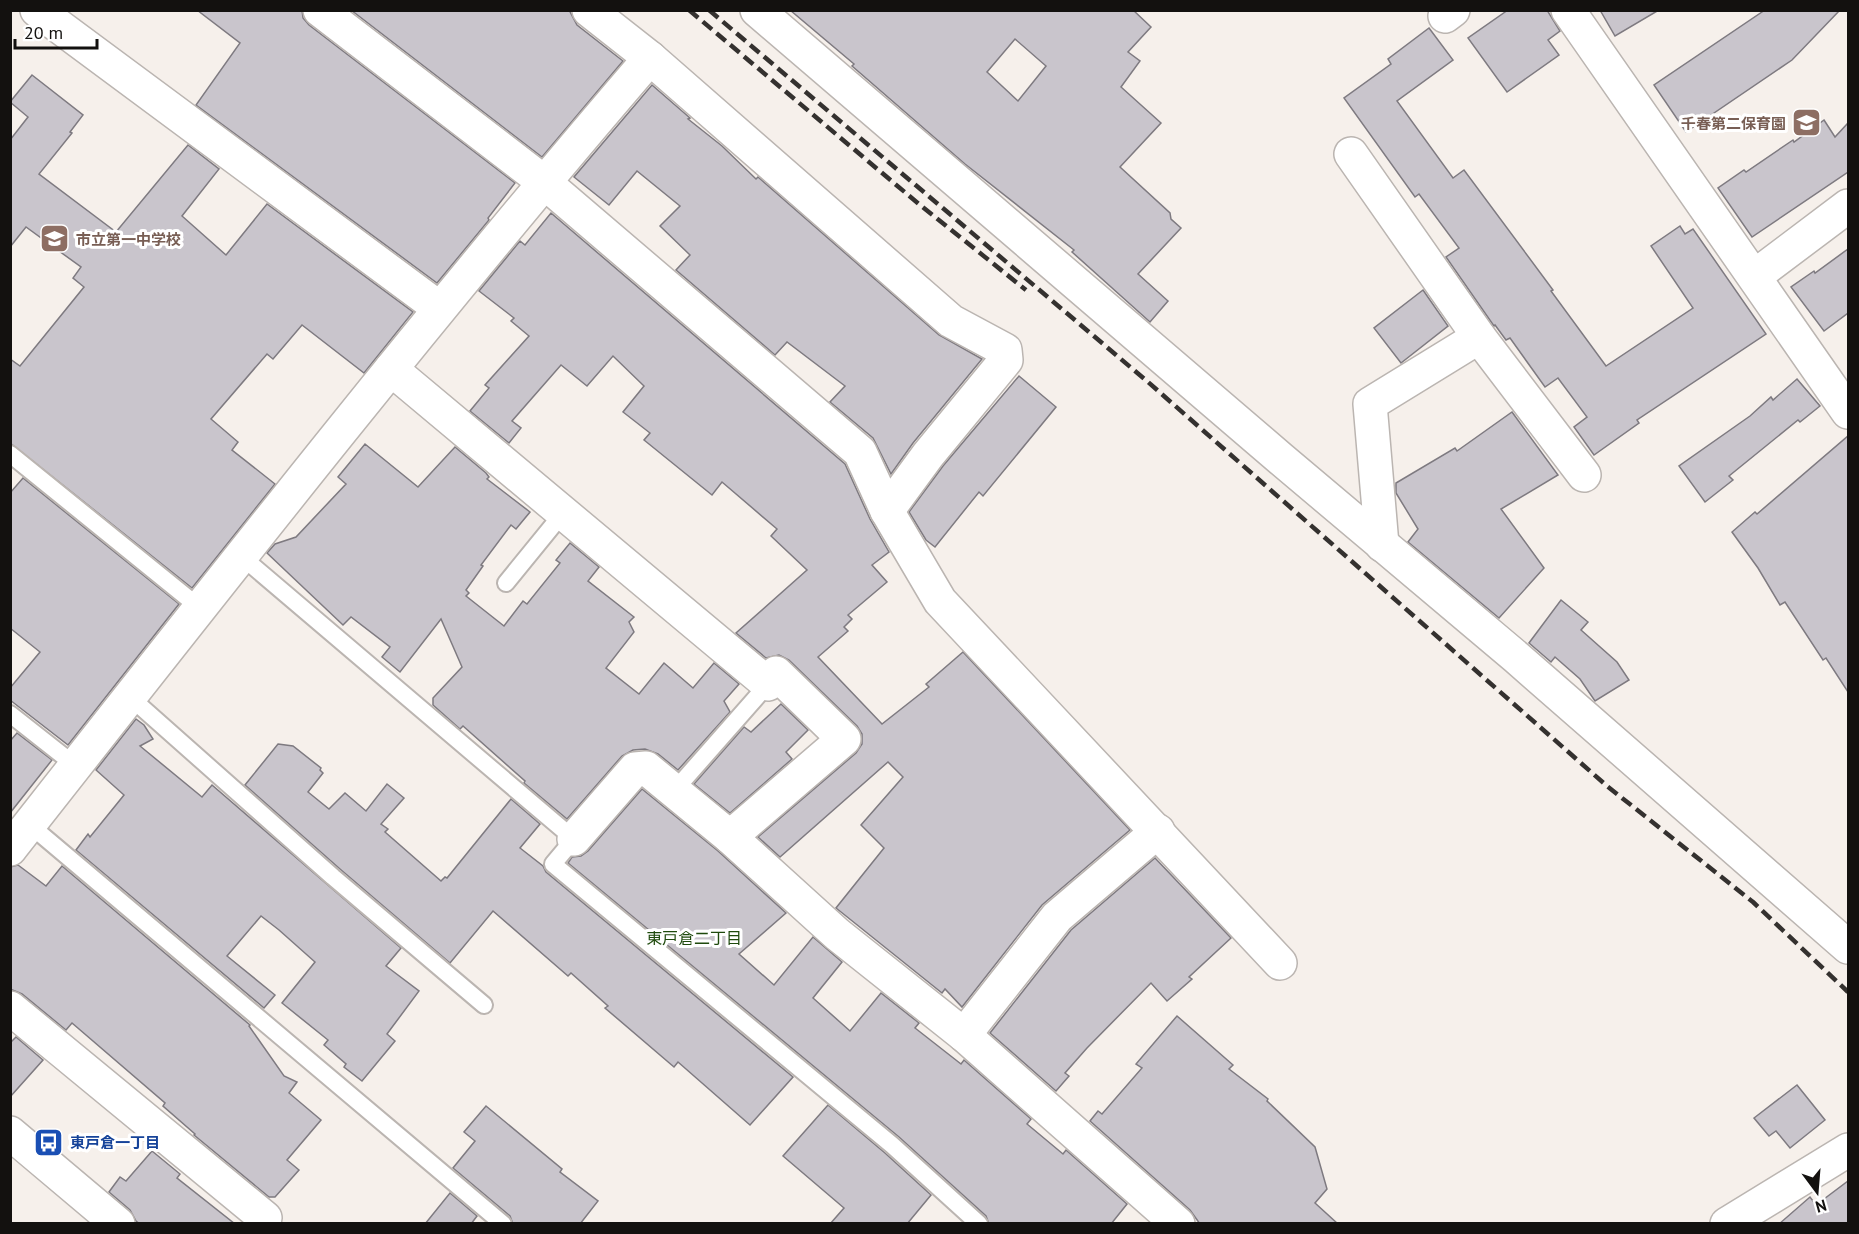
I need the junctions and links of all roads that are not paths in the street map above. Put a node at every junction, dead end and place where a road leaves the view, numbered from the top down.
1 (37, 10) edge
2 (320, 10) edge
3 (589, 10) edge
4 (757, 10) edge
5 (1568, 10) edge
6 (650, 58) junction
7 (1351, 154) dead end
8 (544, 182) junction
9 (1848, 206) edge
10 (1755, 276) junction
11 (439, 309) junction
12 (1479, 337) junction
13 (391, 369) junction
14 (1848, 412) edge
15 (10, 454) edge
16 (1584, 475) dead end
17 (887, 511) junction
18 (563, 513) junction
19 (1382, 545) junction
20 (241, 556) junction
21 (506, 583) dead end
22 (200, 608) junction
23 (768, 684) junction
24 (130, 697) junction
25 (10, 714) edge
26 (76, 765) junction
27 (674, 791) junction
28 (1158, 831) junction
29 (20, 837) edge
30 (730, 837) junction
31 (574, 839) junction
32 (1848, 947) edge
33 (1280, 963) dead end
34 (484, 1005) dead end
35 (10, 1008) edge
36 (964, 1035) junction
37 (10, 1133) edge
38 (1848, 1150) edge
39 (118, 1224) edge
40 (261, 1224) edge
41 (503, 1224) edge
42 (980, 1224) edge
43 (1178, 1224) edge
44 (1726, 1224) edge

1 - 11 street
2 - 8 street
3 - 6 street
4 - 19 street
5 - 10 street
6 - 8 street
6 - 17 street
7 - 12 street
8 - 11 street
8 - 17 street
9 - 10 street
10 - 14 street
11 - 13 street
12 - 16 street
12 - 19 street
13 - 18 street
13 - 20 street
15 - 22 lane
17 - 28 street
18 - 21 lane
18 - 23 street
19 - 32 street
20 - 22 street
20 - 31 lane
22 - 24 street
23 - 27 lane
23 - 30 street
24 - 26 street
24 - 34 lane
25 - 26 lane
26 - 29 street
27 - 30 street
27 - 31 street
28 - 33 street
28 - 36 street
29 - 41 lane
30 - 36 street
31 - 42 lane
35 - 40 street
36 - 43 street
37 - 39 street
38 - 44 street

